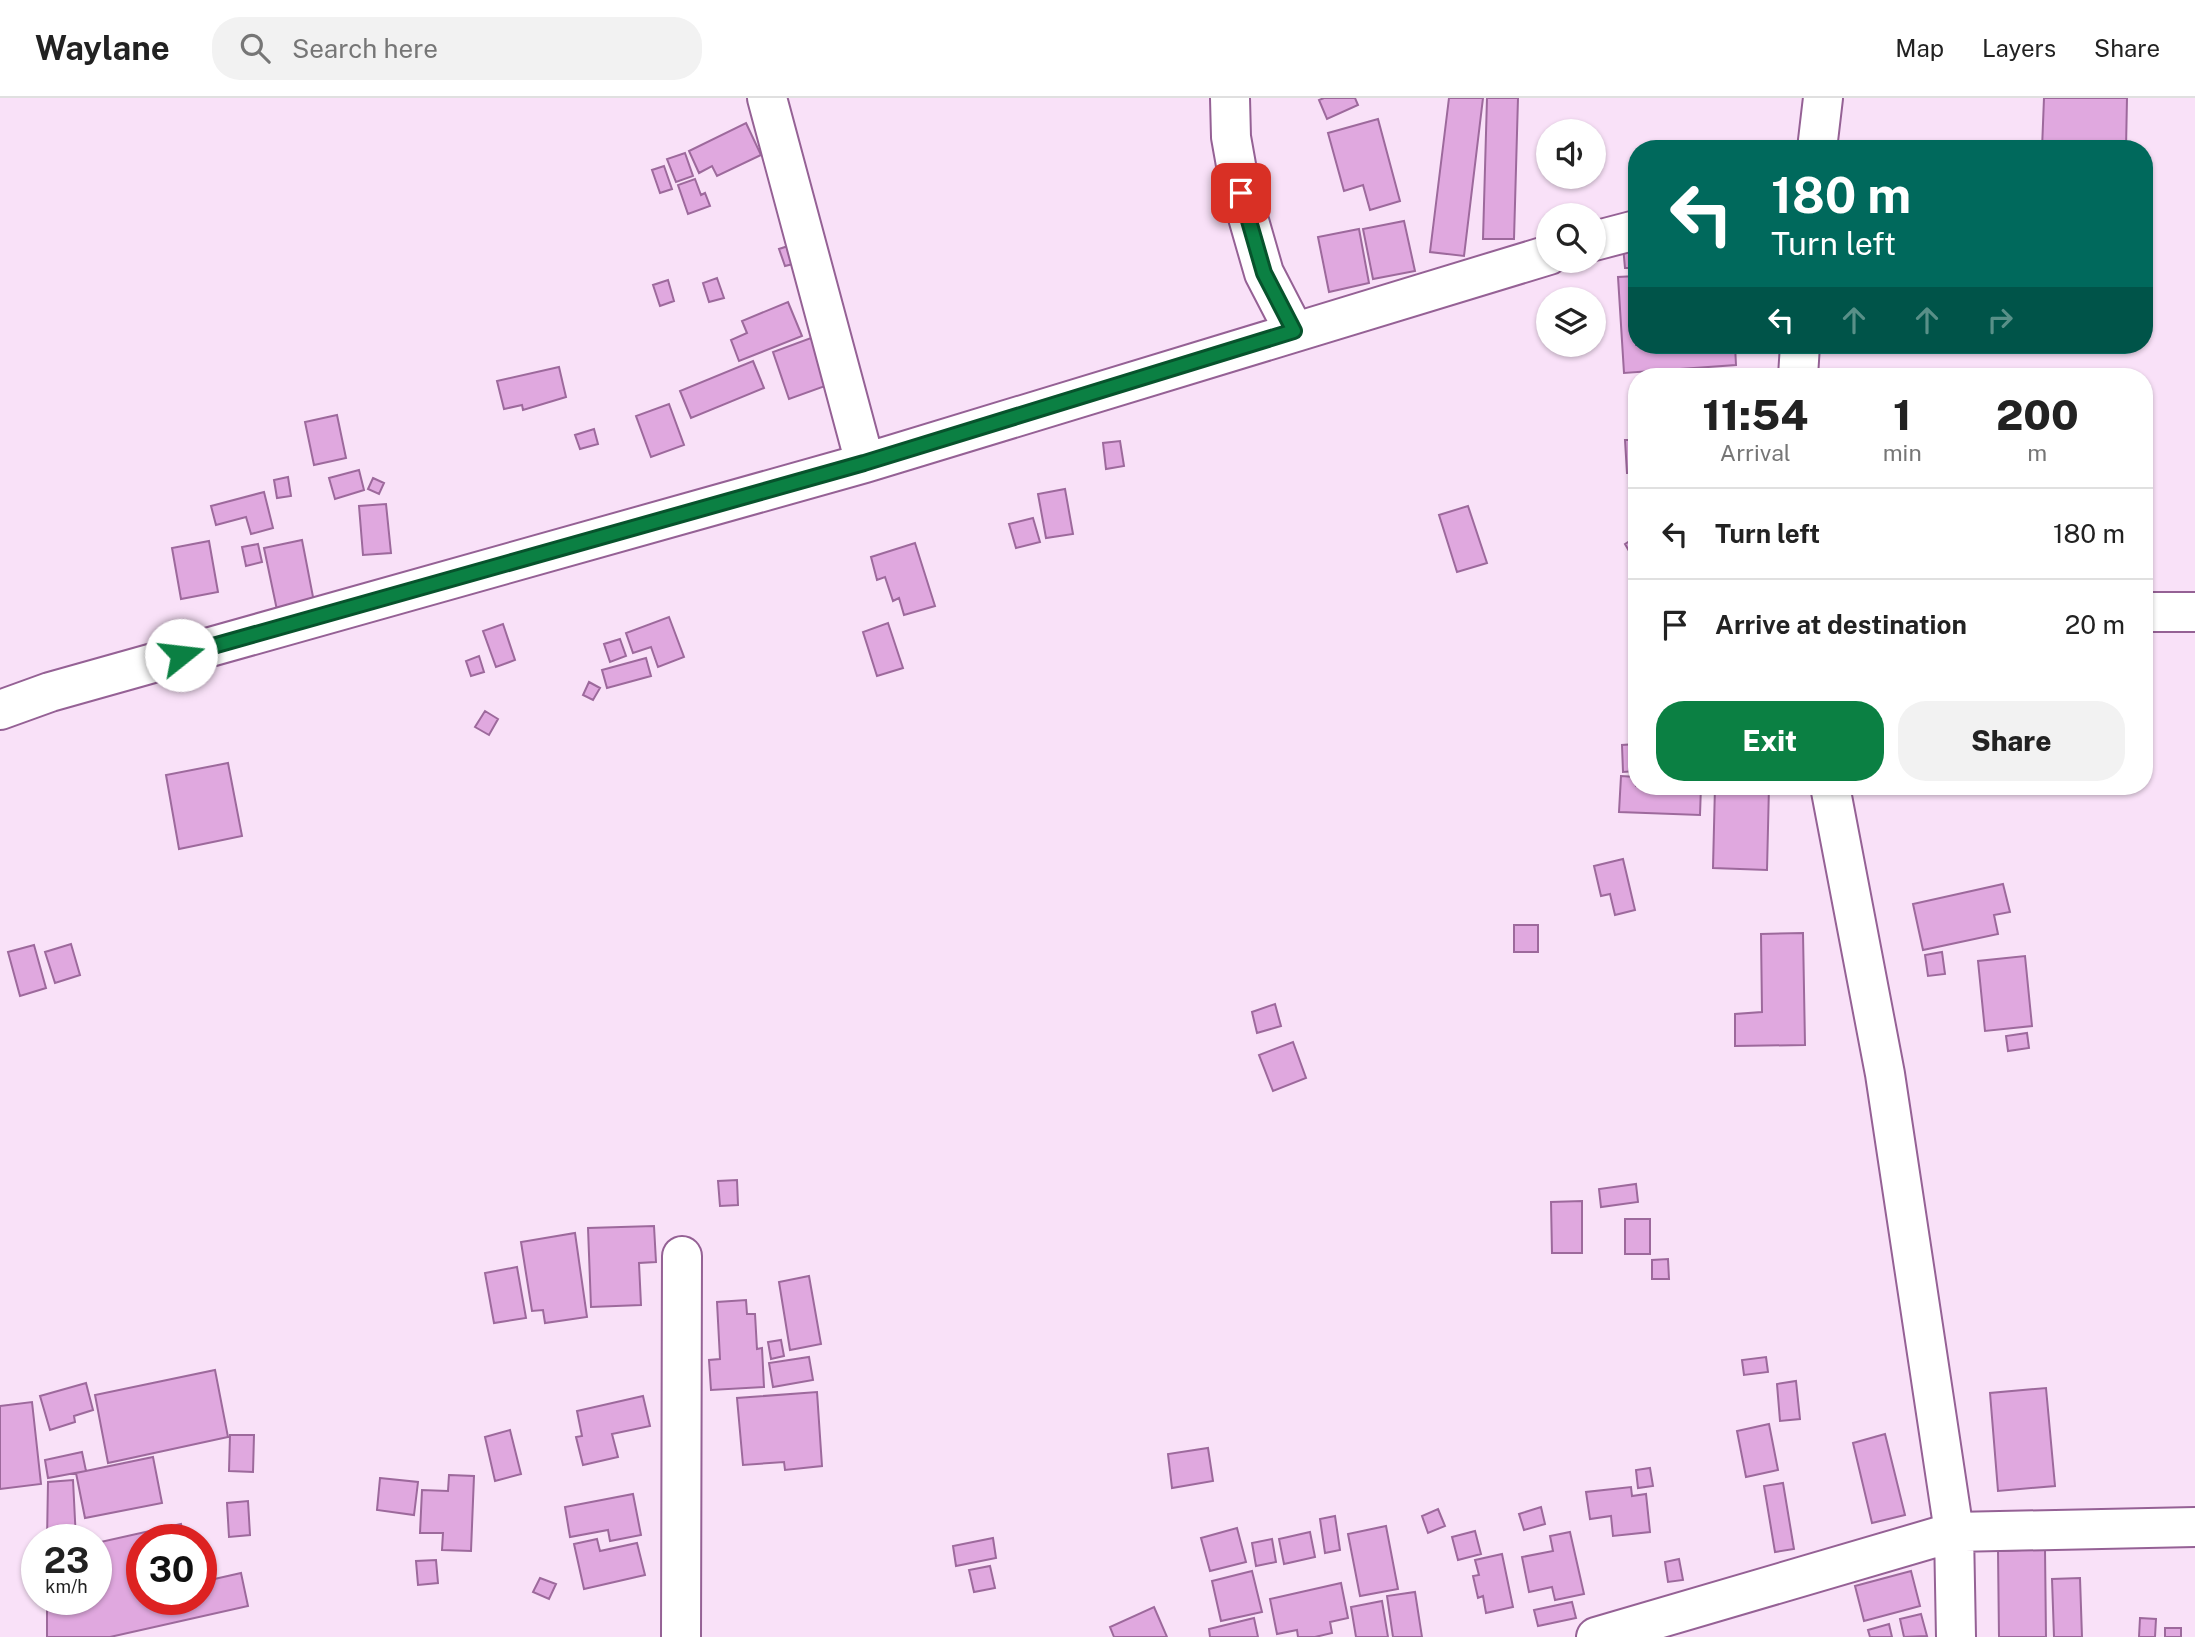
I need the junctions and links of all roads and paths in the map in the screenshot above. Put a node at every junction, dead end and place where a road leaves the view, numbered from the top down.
1 (767, 98) edge
2 (1230, 98) edge
3 (1823, 98) edge
4 (1818, 140) edge
5 (1628, 232) edge
6 (1606, 238) edge
7 (1536, 259) edge
8 (1294, 331) junction
9 (864, 463) junction
10 (2153, 612) edge
11 (2195, 612) edge
12 (0, 710) edge
13 (1832, 795) edge
14 (682, 1256) dead end
15 (2195, 1527) edge
16 (1954, 1532) junction
17 (681, 1637) edge
18 (1596, 1637) edge
19 (1956, 1637) edge

1 - 9 street
2 - 8 street
3 - 4 street
5 - 6 street
7 - 8 street
8 - 9 street
9 - 12 street
10 - 11 street
13 - 16 street
14 - 17 street
15 - 16 street
16 - 18 street
16 - 19 street

